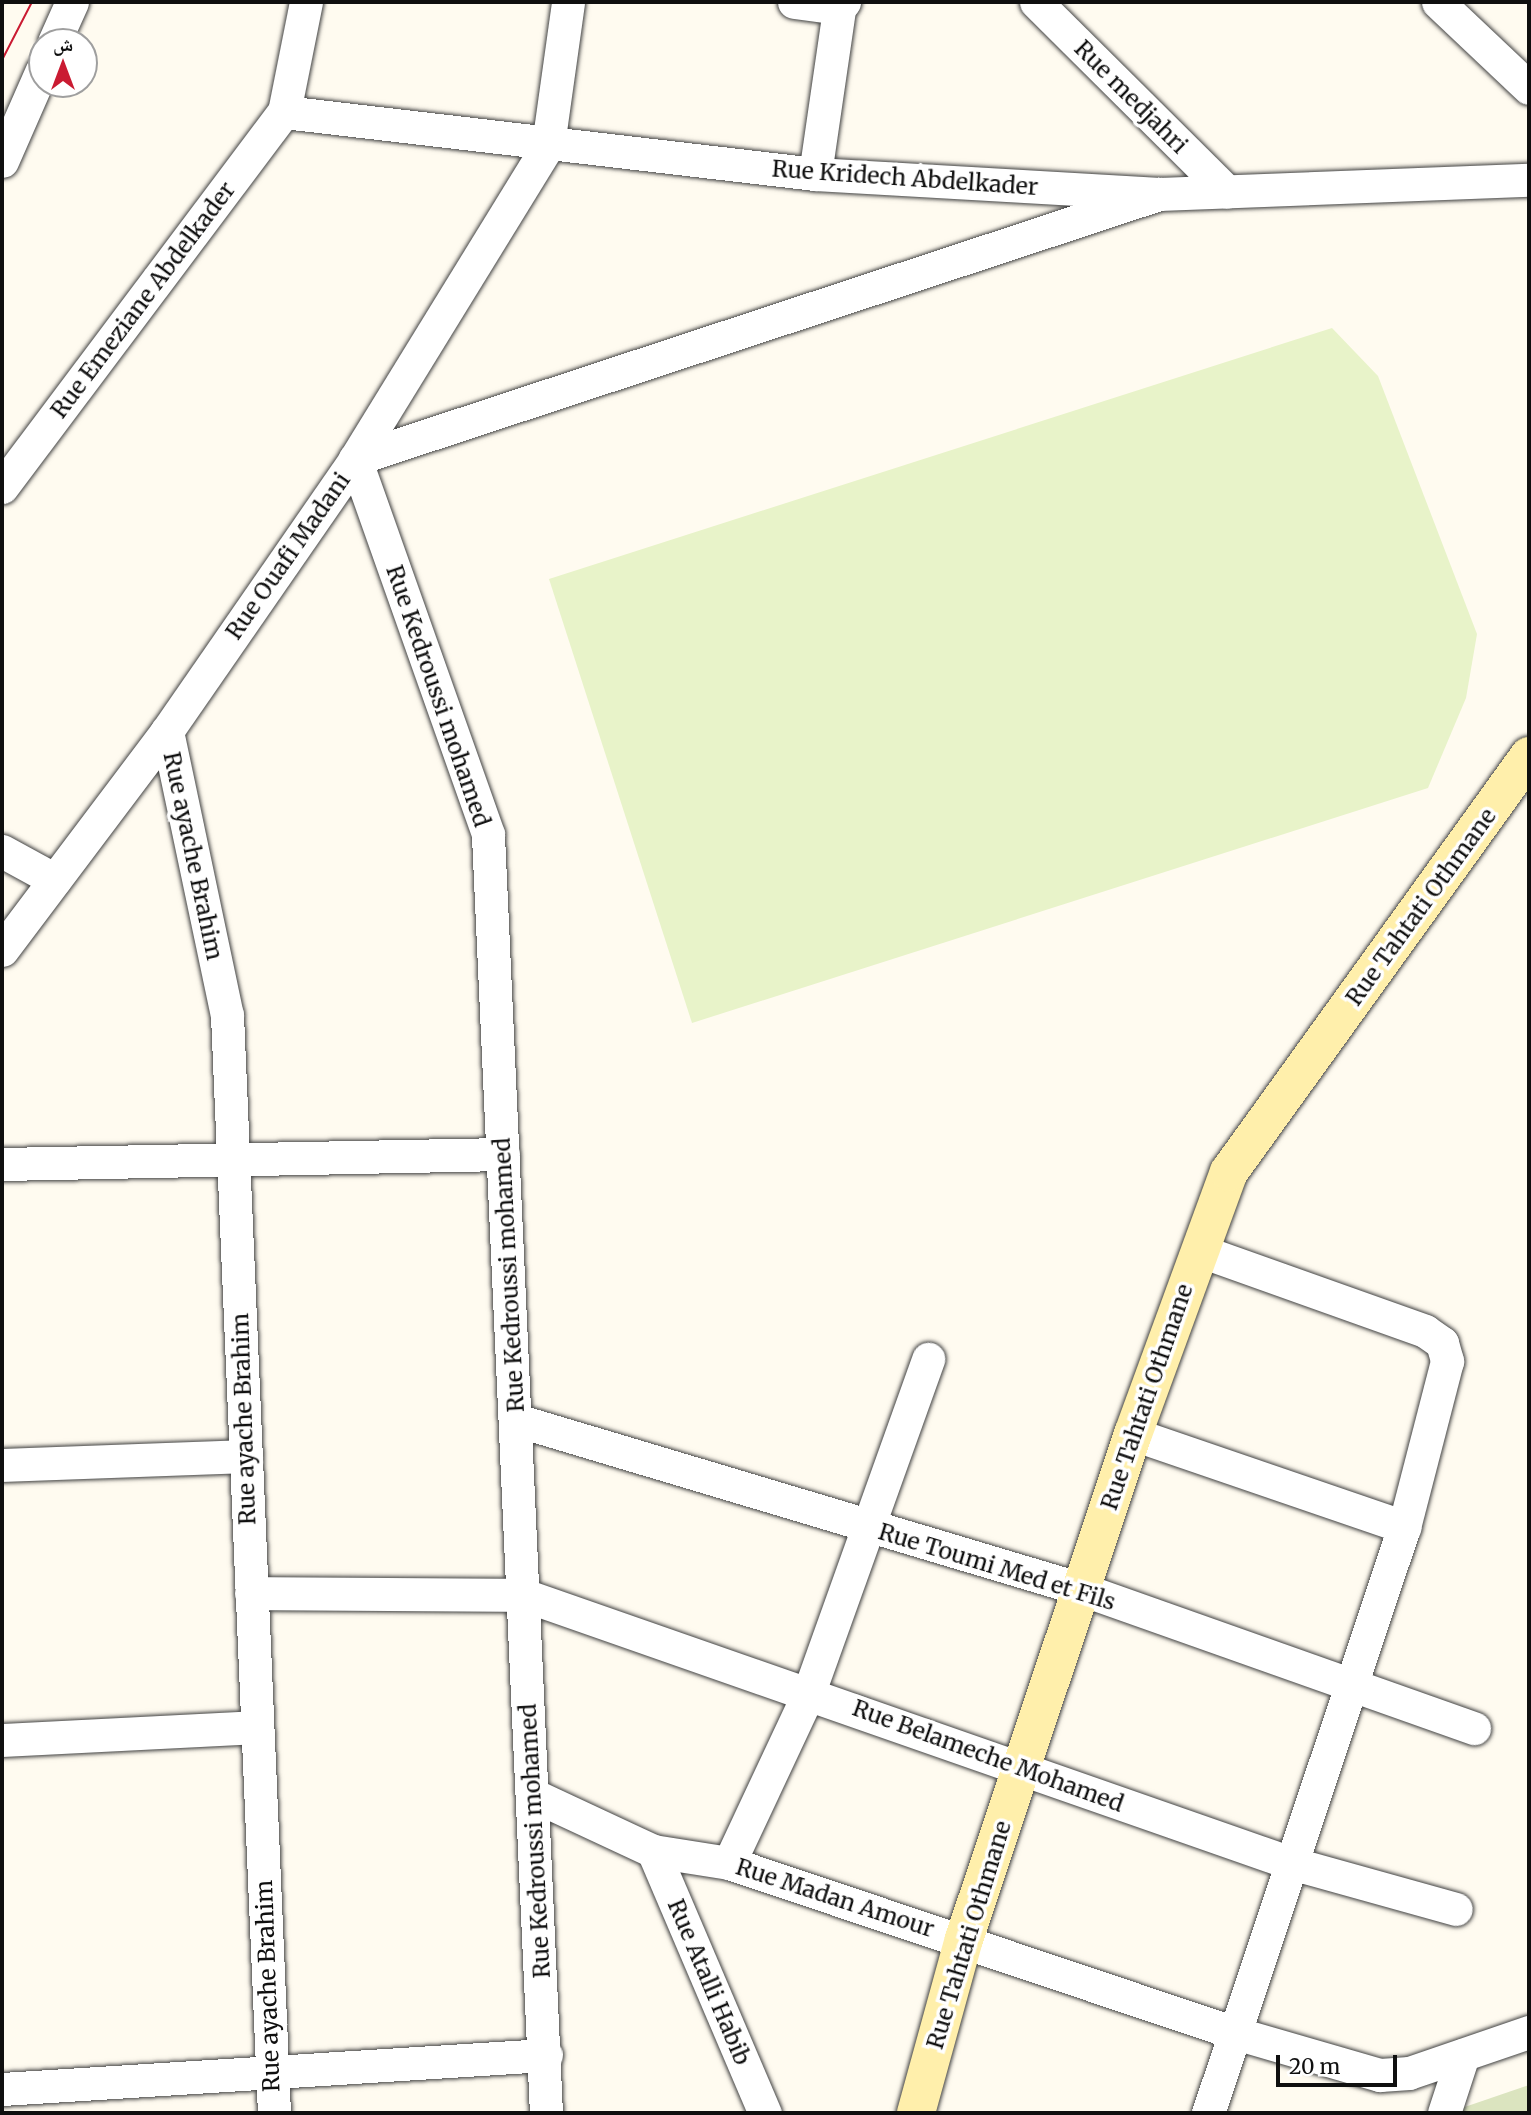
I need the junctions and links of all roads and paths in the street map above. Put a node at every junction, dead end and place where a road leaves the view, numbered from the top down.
1 (72, 2) edge
2 (306, 2) edge
3 (568, 2) edge
4 (794, 2) edge
5 (1036, 2) edge
6 (1438, 2) edge
7 (841, 4) edge
8 (60, 28) edge
9 (1529, 88) edge
10 (30, 98) edge
11 (284, 112) junction
12 (548, 145) junction
13 (2, 161) edge
14 (815, 174) junction
15 (1529, 180) edge
16 (1227, 192) junction
17 (1159, 194) junction
18 (355, 459) junction
19 (2, 487) edge
20 (167, 731) junction
21 (1529, 756) edge
22 (2, 851) edge
23 (55, 880) junction
24 (2, 950) edge
25 (503, 1154) junction
26 (233, 1160) junction
27 (2, 1164) edge
28 (1198, 1250) junction
29 (928, 1359) dead end
30 (516, 1420) junction
31 (1133, 1434) junction
32 (246, 1456) junction
33 (2, 1465) edge
34 (1404, 1527) junction
35 (867, 1529) junction
36 (1081, 1589) junction
37 (251, 1592) junction
38 (524, 1595) junction
39 (1350, 1688) junction
40 (809, 1692) junction
41 (257, 1727) junction
42 (1474, 1728) dead end
43 (2, 1740) edge
44 (1022, 1769) junction
45 (533, 1795) junction
46 (653, 1850) junction
47 (729, 1863) junction
48 (1291, 1863) junction
49 (1456, 1909) dead end
50 (964, 1939) junction
51 (1529, 2032) edge
52 (1235, 2033) junction
53 (546, 2055) junction
54 (1463, 2055) junction
55 (272, 2072) junction
56 (2, 2089) edge
57 (274, 2113) edge
58 (547, 2113) edge
59 (765, 2113) edge
60 (916, 2113) edge
61 (1208, 2113) edge
62 (1444, 2113) edge

1 - 8 street
2 - 11 street
3 - 12 street
4 - 7 street
5 - 16 street, Rue medjahri
6 - 9 street
7 - 14 street
10 - 13 street
11 - 12 street, Rue Kridech Abdelkader
11 - 19 street, Rue Emeziane Abdelkader
12 - 14 street, Rue Kridech Abdelkader
12 - 18 street, Rue Ouafi Madani
14 - 17 street, Rue Kridech Abdelkader
15 - 16 street, Rue Kridech Abdelkader
16 - 17 street, Rue Kridech Abdelkader
17 - 18 street
18 - 20 street, Rue Ouafi Madani
18 - 25 street, Rue Kedroussi mohamed
20 - 23 street, Rue Ouafi Madani
20 - 26 street, Rue ayache Brahim
21 - 28 main road, Rue Tahtati Othmane
22 - 23 street
23 - 24 street, Rue Ouafi Madani
25 - 26 street
25 - 30 street, Rue Kedroussi mohamed
26 - 27 street
26 - 32 street, Rue ayache Brahim
28 - 31 main road, Rue Tahtati Othmane
28 - 34 street
29 - 35 street
30 - 35 street, Rue Toumi Med et Fils
30 - 38 street, Rue Kedroussi mohamed
31 - 34 street
31 - 36 main road, Rue Tahtati Othmane
32 - 33 street
32 - 37 street, Rue ayache Brahim
34 - 39 street
35 - 36 street, Rue Toumi Med et Fils
35 - 40 street
36 - 39 street, Rue Toumi Med et Fils
36 - 44 main road, Rue Tahtati Othmane
37 - 38 street, Rue Belameche Mohamed
37 - 41 street, Rue ayache Brahim
38 - 40 street, Rue Belameche Mohamed
38 - 45 street, Rue Kedroussi mohamed
39 - 42 street, Rue Toumi Med et Fils
39 - 48 street
40 - 44 street, Rue Belameche Mohamed
40 - 47 street
41 - 43 street
41 - 55 street, Rue ayache Brahim
44 - 48 street, Rue Belameche Mohamed
44 - 50 main road, Rue Tahtati Othmane
45 - 46 street, Rue Madan Amour
45 - 53 street, Rue Kedroussi mohamed
46 - 47 street, Rue Madan Amour
46 - 59 street, Rue Atalli Habib
47 - 50 street, Rue Madan Amour
48 - 49 street, Rue Belameche Mohamed
48 - 52 street
50 - 52 street, Rue Madan Amour
50 - 60 main road, Rue Tahtati Othmane
51 - 54 street
52 - 54 street, Rue Madan Amour
52 - 61 street
53 - 55 street
53 - 58 street, Rue Kedroussi mohamed
54 - 62 street
55 - 56 street
55 - 57 street, Rue ayache Brahim

